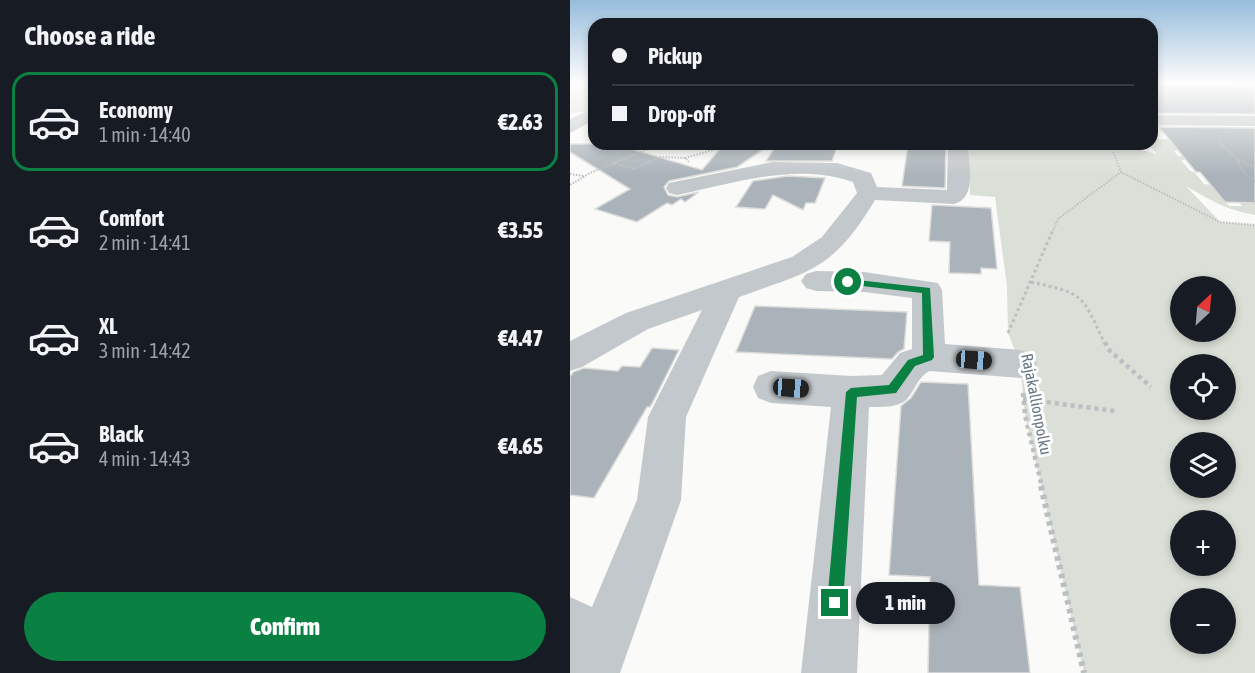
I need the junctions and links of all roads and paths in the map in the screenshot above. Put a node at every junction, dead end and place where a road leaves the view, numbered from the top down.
1 (588, 114) edge
2 (570, 116) edge
3 (588, 116) edge
4 (1158, 120) edge
5 (1255, 122) edge
6 (570, 127) edge
7 (1215, 137) dead end
8 (645, 150) edge
9 (713, 150) edge
10 (958, 150) edge
11 (1112, 150) edge
12 (685, 158) junction
13 (1237, 159) junction
14 (612, 163) junction
15 (1255, 167) edge
16 (772, 168) junction
17 (1121, 172) junction
18 (570, 174) edge
19 (585, 176) junction
20 (1255, 181) edge
21 (708, 182) junction
22 (570, 185) edge
23 (677, 188) dead end
24 (868, 193) junction
25 (765, 195) dead end
26 (1255, 225) edge
27 (816, 281) dead end
28 (1031, 282) junction
29 (727, 290) junction
30 (570, 357) edge
31 (928, 357) junction
32 (1020, 364) junction
33 (771, 387) dead end
34 (1151, 387) dead end
35 (851, 392) junction
36 (1023, 399) junction
37 (1115, 411) dead end
38 (588, 646) edge
39 (830, 673) edge
40 (1084, 673) edge

1 - 2 street
3 - 6 street
4 - 5 street
7 - 13 path
8 - 14 path
9 - 12 path
10 - 24 street
11 - 17 path
12 - 14 path
12 - 21 path
13 - 15 path
13 - 20 path
14 - 19 path
16 - 21 street
16 - 24 street
16 - 25 street
17 - 26 path
17 - 28 path, Rajakallionpolku
18 - 19 path
19 - 22 path
21 - 23 street
24 - 29 street
27 - 31 street
28 - 32 path, Rajakallionpolku
28 - 34 path
29 - 30 street
29 - 38 street
31 - 32 street
31 - 35 street
32 - 36 path, Rajakallionpolku
33 - 35 street
35 - 39 street
36 - 37 path
36 - 40 path, Rajakallionpolku

